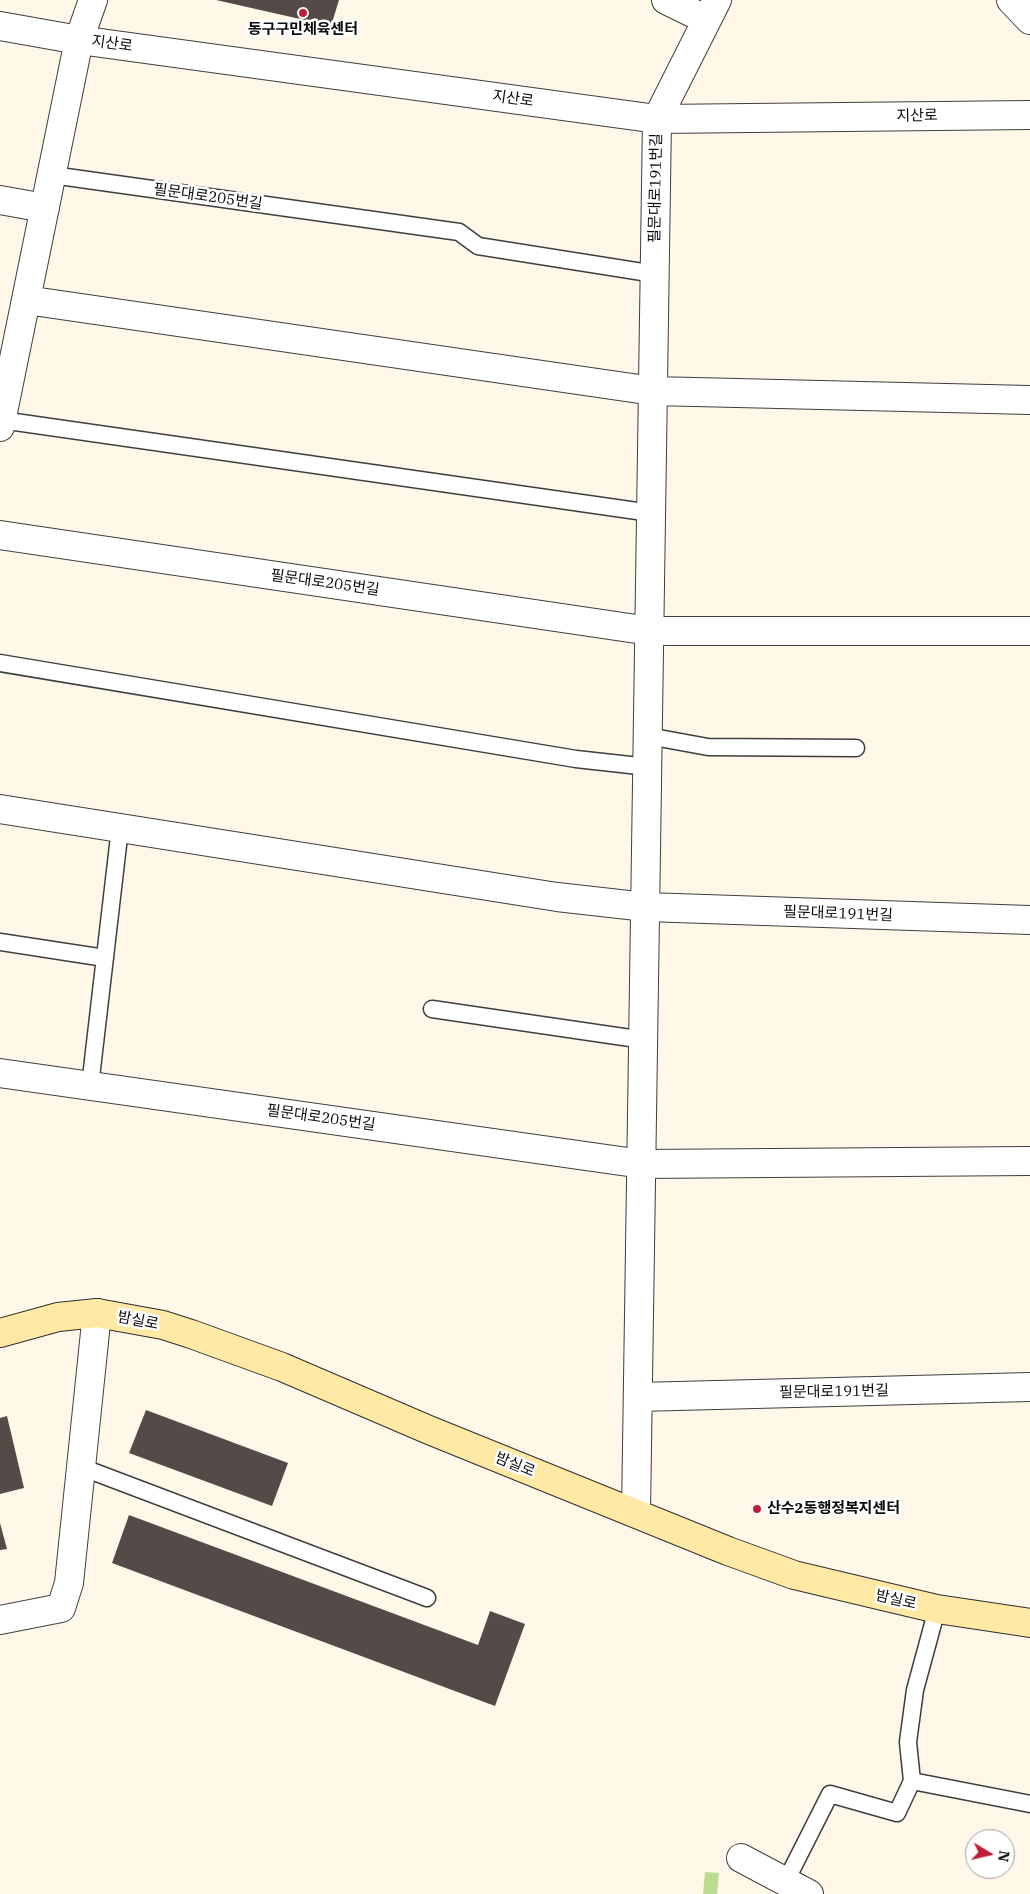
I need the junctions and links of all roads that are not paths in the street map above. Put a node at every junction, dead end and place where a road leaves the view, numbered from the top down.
1 (93, 0) edge
2 (666, 0) edge
3 (1011, 0) edge
4 (712, 10) edge
5 (1030, 20) edge
6 (0, 26) edge
7 (79, 40) junction
8 (1030, 115) edge
9 (658, 119) junction
10 (52, 174) junction
11 (0, 200) edge
12 (45, 208) junction
13 (655, 274) junction
14 (26, 300) junction
15 (7, 353) edge
16 (654, 391) junction
17 (1030, 400) edge
18 (1, 424) edge
19 (652, 513) junction
20 (0, 535) edge
21 (650, 631) junction
22 (1030, 631) edge
23 (0, 664) edge
24 (648, 736) junction
25 (856, 748) dead end
26 (648, 767) junction
27 (0, 809) edge
28 (120, 828) junction
29 (646, 908) junction
30 (1030, 920) edge
31 (0, 942) edge
32 (105, 958) junction
33 (432, 1009) dead end
34 (644, 1040) junction
35 (0, 1073) edge
36 (90, 1086) junction
37 (1030, 1161) edge
38 (642, 1164) junction
39 (97, 1313) junction
40 (0, 1332) edge
41 (1030, 1388) edge
42 (638, 1396) junction
43 (81, 1467) junction
44 (636, 1513) junction
45 (427, 1598) dead end
46 (937, 1609) junction
47 (0, 1620) edge
48 (1030, 1623) edge
49 (912, 1781) junction
50 (1030, 1804) edge
51 (741, 1858) dead end
52 (786, 1881) junction
53 (809, 1894) edge

1 - 7 street
2 - 4 street
3 - 5 street
4 - 9 street, 필문대로191번길
6 - 7 street, 지산로
7 - 9 street, 지산로
7 - 10 street
8 - 9 street, 지산로
9 - 13 street, 필문대로191번길
10 - 12 street
10 - 13 lane, 필문대로205번길
11 - 12 street
12 - 14 street
13 - 16 street, 필문대로191번길
14 - 15 street
14 - 16 street
15 - 18 street
16 - 17 street
16 - 19 street, 필문대로191번길
18 - 19 lane
19 - 21 street, 필문대로191번길
20 - 21 street, 필문대로205번길
21 - 22 street
21 - 24 street, 필문대로191번길
23 - 26 lane
24 - 25 lane
24 - 26 street, 필문대로191번길
26 - 29 street, 필문대로191번길
27 - 28 street
28 - 29 street
28 - 32 lane
29 - 30 street, 필문대로191번길
29 - 34 street, 필문대로191번길
31 - 32 lane
32 - 36 lane
33 - 34 lane
34 - 38 street, 필문대로191번길
35 - 36 street, 필문대로205번길
36 - 38 street, 필문대로205번길
37 - 38 street
38 - 42 street, 필문대로191번길
39 - 40 main road, 밤실로
39 - 43 street, 밤실로
39 - 44 main road, 밤실로
41 - 42 street, 필문대로191번길
42 - 44 street, 필문대로191번길
43 - 45 lane
43 - 47 street, 밤실로
44 - 46 main road, 밤실로
46 - 48 main road, 밤실로
46 - 49 lane, 밤실로
49 - 50 lane
49 - 52 lane
51 - 52 street
52 - 53 street

